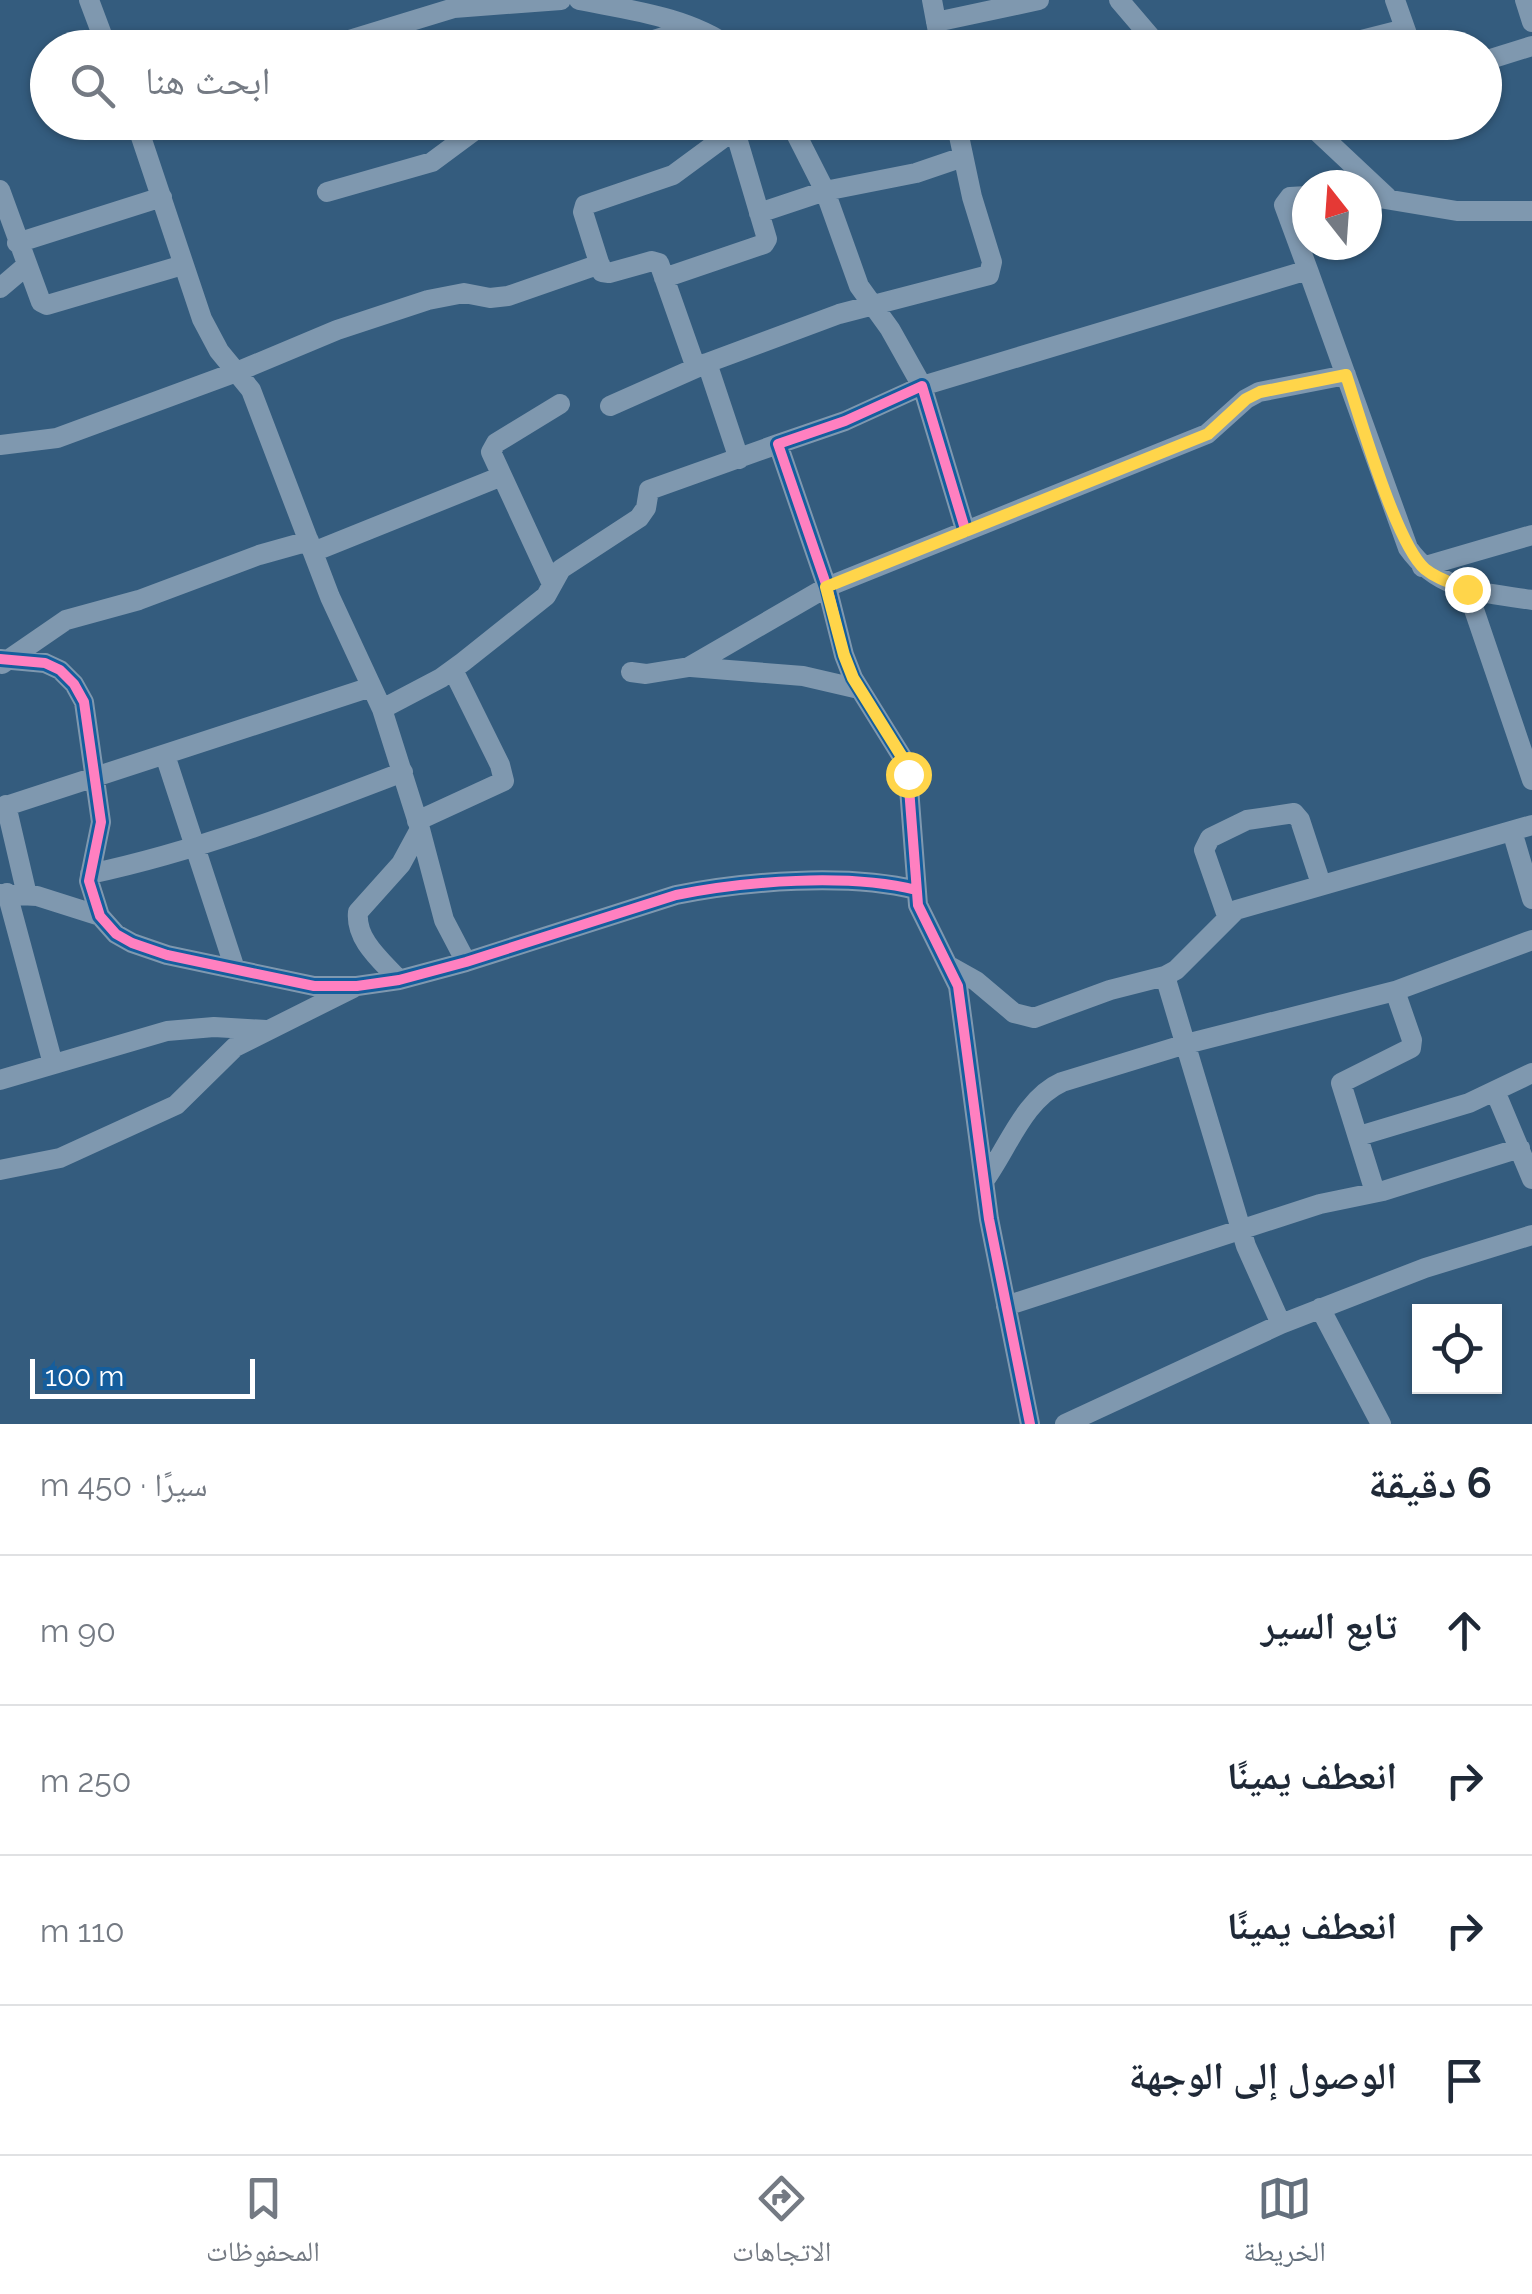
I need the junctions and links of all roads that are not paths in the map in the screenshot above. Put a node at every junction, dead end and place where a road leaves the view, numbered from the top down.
1 (90, 0) edge
2 (561, 0) edge
3 (579, 0) edge
4 (664, 0) edge
5 (932, 0) edge
6 (1039, 0) edge
7 (1119, 0) edge
8 (1395, 0) edge
9 (1525, 0) edge
10 (627, 10) junction
11 (936, 22) junction
12 (1532, 22) edge
13 (692, 28) junction
14 (101, 30) edge
15 (379, 30) edge
16 (686, 30) edge
17 (696, 30) edge
18 (938, 30) edge
19 (1139, 30) edge
20 (1406, 30) edge
21 (1532, 46) edge
22 (1502, 55) edge
23 (145, 140) edge
24 (462, 140) edge
25 (722, 140) edge
26 (743, 140) edge
27 (799, 140) edge
28 (960, 140) edge
29 (1324, 140) edge
30 (963, 157) junction
31 (1352, 170) edge
32 (0, 190) edge
33 (825, 191) junction
34 (327, 192) dead end
35 (1292, 197) edge
36 (1382, 197) edge
37 (162, 198) junction
38 (1532, 211) edge
39 (759, 213) junction
40 (1292, 227) edge
41 (17, 244) junction
42 (1304, 260) edge
43 (184, 264) junction
44 (600, 264) junction
45 (26, 266) junction
46 (1308, 270) junction
47 (664, 278) junction
48 (0, 288) edge
49 (872, 307) junction
50 (702, 365) junction
51 (239, 372) junction
52 (1346, 375) junction
53 (922, 386) junction
54 (560, 404) dead end
55 (610, 406) dead end
56 (778, 444) junction
57 (0, 445) edge
58 (739, 459) junction
59 (502, 476) junction
60 (965, 529) junction
61 (1532, 534) edge
62 (311, 546) junction
63 (1422, 567) junction
64 (552, 584) junction
65 (826, 587) junction
66 (1467, 589) junction
67 (1532, 600) edge
68 (2, 662) edge
69 (689, 667) junction
70 (453, 670) junction
71 (631, 672) dead end
72 (371, 687) junction
73 (859, 688) junction
74 (382, 709) junction
75 (165, 755) junction
76 (402, 772) junction
77 (96, 778) junction
78 (1532, 780) edge
79 (3, 806) edge
80 (418, 825) junction
81 (1522, 828) edge
82 (195, 848) junction
83 (90, 874) junction
84 (1321, 884) junction
85 (916, 890) junction
86 (11, 894) edge
87 (1532, 898) edge
88 (100, 916) junction
89 (1227, 916) junction
90 (1532, 940) edge
91 (466, 962) junction
92 (951, 967) junction
93 (234, 969) junction
94 (1165, 976) junction
95 (399, 980) junction
96 (357, 986) junction
97 (1395, 991) junction
98 (267, 1030) junction
99 (1186, 1044) junction
100 (53, 1064) junction
101 (1532, 1073) edge
102 (0, 1080) edge
103 (1495, 1091) junction
104 (1359, 1136) junction
105 (1527, 1162) edge
106 (0, 1170) edge
107 (984, 1181) junction
108 (1375, 1192) junction
109 (1242, 1232) junction
110 (1532, 1234) edge
111 (1006, 1306) junction
112 (1320, 1308) junction
113 (1281, 1324) junction
114 (1030, 1424) edge
115 (1064, 1424) edge
116 (1381, 1424) edge

1 - 14 street
2 - 15 street
3 - 10 street
4 - 10 street
5 - 11 street
6 - 11 street
7 - 19 street
8 - 20 street
9 - 12 street
10 - 13 street
11 - 18 street
13 - 16 street
13 - 17 street
21 - 22 street
23 - 37 street
24 - 34 street
25 - 44 street
26 - 39 street
27 - 33 street
28 - 30 street
29 - 31 street
30 - 33 street
30 - 49 street
32 - 41 street
33 - 39 street
33 - 49 street
35 - 40 street
36 - 38 street
37 - 41 street
37 - 43 street
39 - 47 street
41 - 45 street
42 - 46 street
43 - 45 street
43 - 51 street
44 - 47 street
44 - 51 street
45 - 48 street
46 - 52 street
46 - 53 street
47 - 50 street
49 - 50 street
49 - 53 street
50 - 55 street
50 - 58 street
51 - 57 street
51 - 62 street
52 - 60 street
52 - 63 street
53 - 56 street
53 - 60 street
54 - 59 street
56 - 58 street
56 - 65 street
58 - 64 street
59 - 62 street
59 - 64 street
60 - 65 street
61 - 63 street
62 - 68 street
62 - 72 street
63 - 66 street
64 - 70 street
65 - 69 street
65 - 73 street
66 - 67 street
66 - 78 street
68 - 77 street
69 - 71 street
69 - 73 street
70 - 74 street
70 - 80 street
72 - 74 street
72 - 75 street
73 - 85 street
74 - 76 street
75 - 77 street
75 - 82 street
76 - 80 street
76 - 82 street
77 - 79 street
77 - 83 street
79 - 86 street
80 - 91 street
80 - 95 street
81 - 84 street
81 - 87 street
82 - 83 street
82 - 93 street
83 - 88 street
84 - 89 street
84 - 89 street
85 - 91 street
85 - 92 street
86 - 88 street
86 - 100 street
88 - 93 street
89 - 94 street
90 - 97 street
91 - 95 street
92 - 94 street
92 - 107 street
93 - 96 street
94 - 99 street
95 - 96 street
96 - 98 street
97 - 99 street
97 - 104 street
98 - 100 street
98 - 106 street
99 - 107 street
99 - 109 street
100 - 102 street
101 - 103 street
103 - 104 street
103 - 105 street
104 - 108 street
105 - 108 street
107 - 111 street
108 - 109 street
109 - 111 street
109 - 113 street
110 - 112 street
111 - 114 street
112 - 113 street
112 - 116 street
113 - 115 street

